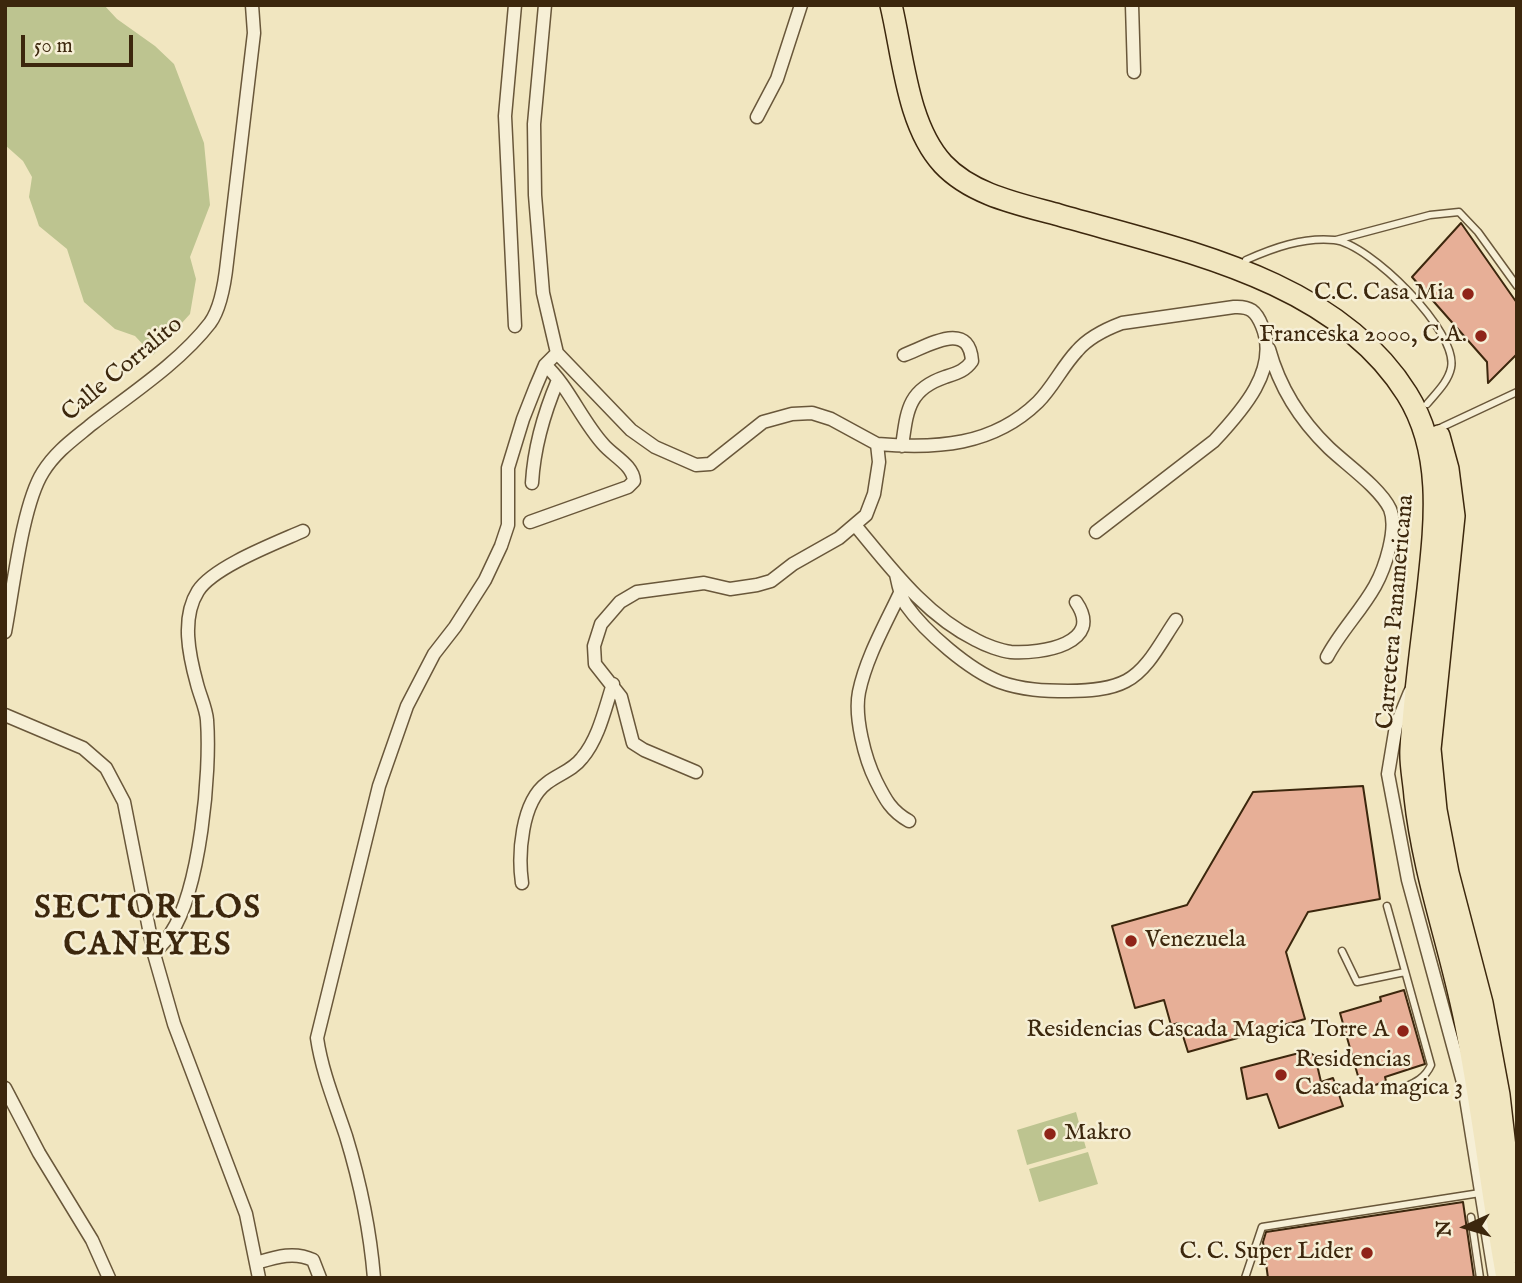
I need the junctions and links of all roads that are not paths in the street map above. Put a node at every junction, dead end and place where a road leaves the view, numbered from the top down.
1 (252, 5) edge
2 (515, 5) edge
3 (545, 5) edge
4 (801, 5) edge
5 (891, 5) edge
6 (903, 5) edge
7 (1132, 5) edge
8 (1134, 72) dead end
9 (757, 117) dead end
10 (1336, 240) junction
11 (1246, 260) junction
12 (1517, 286) edge
13 (515, 326) dead end
14 (1268, 346) junction
15 (557, 353) junction
16 (904, 355) dead end
17 (545, 365) junction
18 (558, 380) junction
19 (1517, 392) edge
20 (1427, 404) junction
21 (1438, 429) junction
22 (877, 444) junction
23 (902, 446) junction
24 (531, 484) dead end
25 (530, 522) dead end
26 (855, 525) junction
27 (303, 531) dead end
28 (1096, 532) dead end
29 (896, 575) junction
30 (900, 593) junction
31 (1076, 603) dead end
32 (1176, 620) dead end
33 (5, 632) edge
34 (1326, 657) dead end
35 (1419, 673) junction
36 (613, 684) junction
37 (5, 715) edge
38 (696, 772) dead end
39 (909, 821) dead end
40 (522, 883) dead end
41 (1387, 906) dead end
42 (1342, 951) dead end
43 (153, 954) junction
44 (1405, 972) junction
45 (5, 1088) edge
46 (1396, 1091) dead end
47 (1482, 1192) junction
48 (1471, 1217) dead end
49 (1517, 1252) edge
50 (256, 1264) junction
51 (109, 1278) edge
52 (259, 1278) edge
53 (320, 1278) edge
54 (374, 1278) edge
55 (1245, 1278) edge
56 (1480, 1278) edge
57 (1495, 1278) edge
58 (1507, 1278) edge

1 - 33 street, Calle Corralito
2 - 13 street
3 - 15 street
4 - 9 street
5 - 35 main road, Carretera Panamericana
6 - 11 main road, Carretera Panamericana
7 - 8 street
10 - 11 lane
10 - 12 lane
10 - 20 lane
11 - 20 main road, Carretera Panamericana
14 - 23 street
14 - 28 street
14 - 34 street
15 - 17 street
15 - 22 street
16 - 23 street
17 - 18 street
17 - 54 street
18 - 24 street
18 - 25 street
19 - 21 lane
20 - 21 main road, Carretera Panamericana
21 - 49 main road, Carretera Panamericana
22 - 23 street
22 - 26 street
26 - 29 street
26 - 36 street
27 - 43 street
29 - 30 street
29 - 31 street
30 - 32 street
30 - 39 street
35 - 47 street
35 - 58 main road, Carretera Panamericana
36 - 38 street
36 - 40 street
37 - 43 street
41 - 44 lane
42 - 44 lane
43 - 50 street
44 - 46 lane
45 - 51 street
47 - 55 lane
47 - 57 street
48 - 56 lane
50 - 52 street
50 - 53 street

